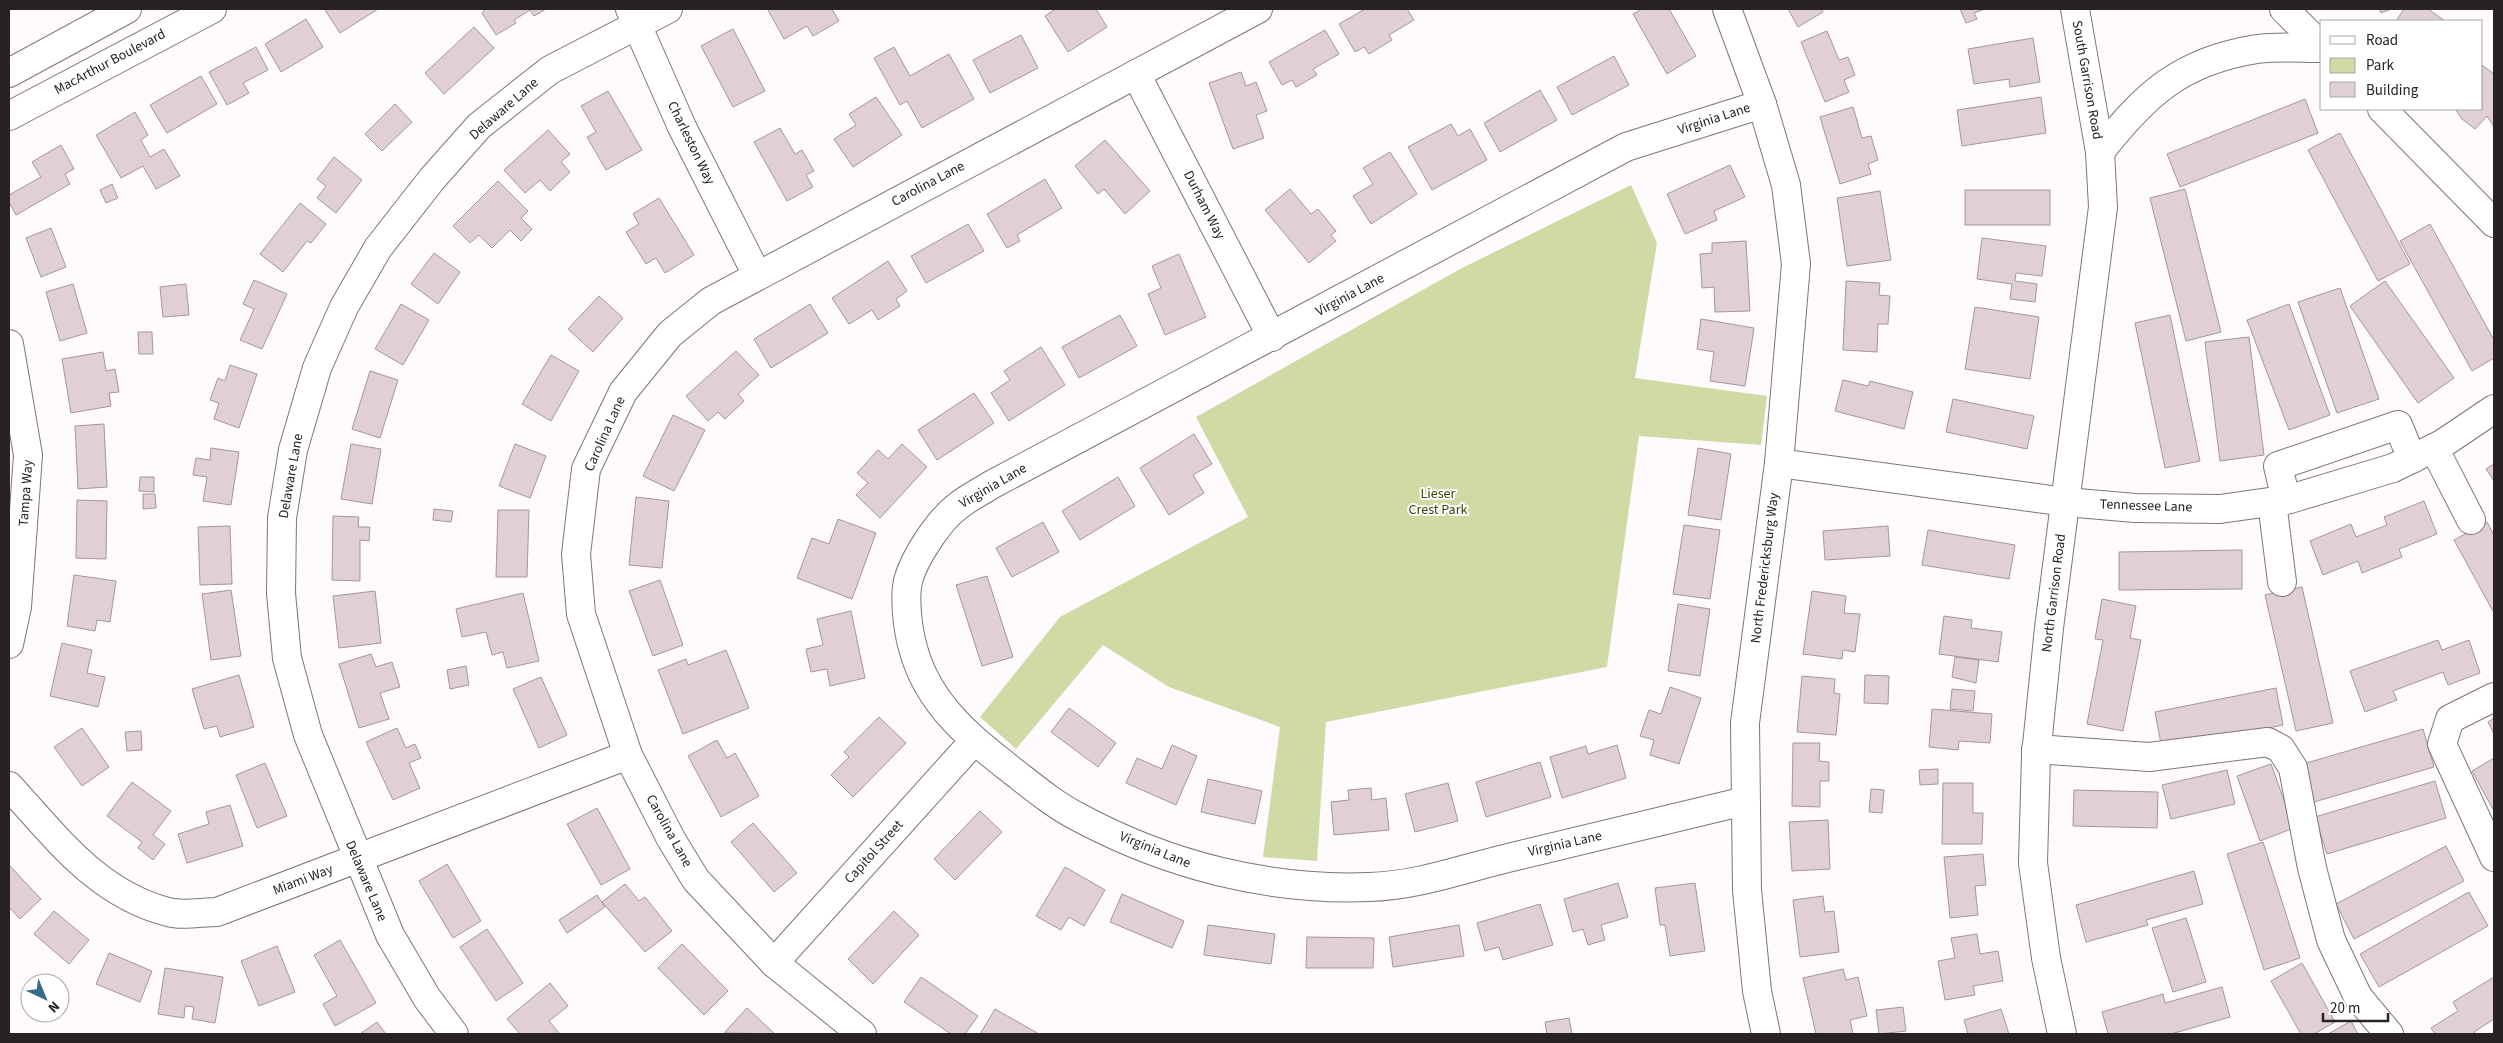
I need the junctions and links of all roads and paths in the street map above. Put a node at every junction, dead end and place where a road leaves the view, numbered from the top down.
1 (127, 9) edge
2 (212, 9) edge
3 (668, 9) edge
4 (1258, 9) edge
5 (1727, 9) edge
6 (2075, 9) edge
7 (2284, 9) edge
8 (633, 16) edge
9 (2320, 46) edge
10 (2320, 48) edge
11 (9, 73) edge
12 (1136, 74) junction
13 (1762, 104) junction
14 (2383, 110) edge
15 (9, 116) edge
16 (2100, 152) junction
17 (2494, 223) edge
18 (757, 275) junction
19 (1272, 337) junction
20 (9, 344) edge
21 (2494, 409) edge
22 (2423, 453) junction
23 (1779, 463) junction
24 (2279, 501) junction
25 (2066, 502) junction
26 (2471, 520) dead end
27 (2282, 582) dead end
28 (9, 644) edge
29 (2494, 698) edge
30 (974, 741) junction
31 (2036, 749) junction
32 (628, 755) junction
33 (9, 786) edge
34 (1745, 802) junction
35 (2494, 857) edge
36 (356, 859) junction
37 (774, 963) junction
38 (454, 1034) edge
39 (862, 1034) edge
40 (1766, 1034) edge
41 (2062, 1034) edge
42 (2388, 1034) edge

1 - 11 street
2 - 15 street, MacArthur Boulevard
3 - 8 street, Delaware Lane
4 - 12 street, Carolina Lane
5 - 13 street, North Fredericksburg Way
6 - 16 street, South Garrison Road
7 - 9 street
8 - 18 street, Charleston Way
8 - 36 street, Delaware Lane
10 - 16 street
12 - 18 street, Carolina Lane
12 - 19 street, Durham Way
13 - 19 street, Virginia Lane
13 - 23 street, North Fredericksburg Way
14 - 17 street
16 - 25 street, North Garrison Road
18 - 32 street, Carolina Lane
19 - 30 street, Virginia Lane
20 - 28 street, Tampa Way
21 - 22 street, Tennessee Lane
22 - 24 street, Tennessee Lane
22 - 24 street
22 - 26 street
23 - 25 street, Tennessee Lane
23 - 34 street, North Fredericksburg Way
24 - 25 street, Tennessee Lane
24 - 27 street
25 - 31 street, North Garrison Road
29 - 35 street
30 - 34 street, Virginia Lane
30 - 37 street, Capitol Street
31 - 41 street, North Garrison Road
31 - 42 street
32 - 36 street, Miami Way
32 - 37 street, Carolina Lane
33 - 36 street, Miami Way
34 - 40 street, North Fredericksburg Way
36 - 38 street, Delaware Lane
37 - 39 street, Carolina Lane

